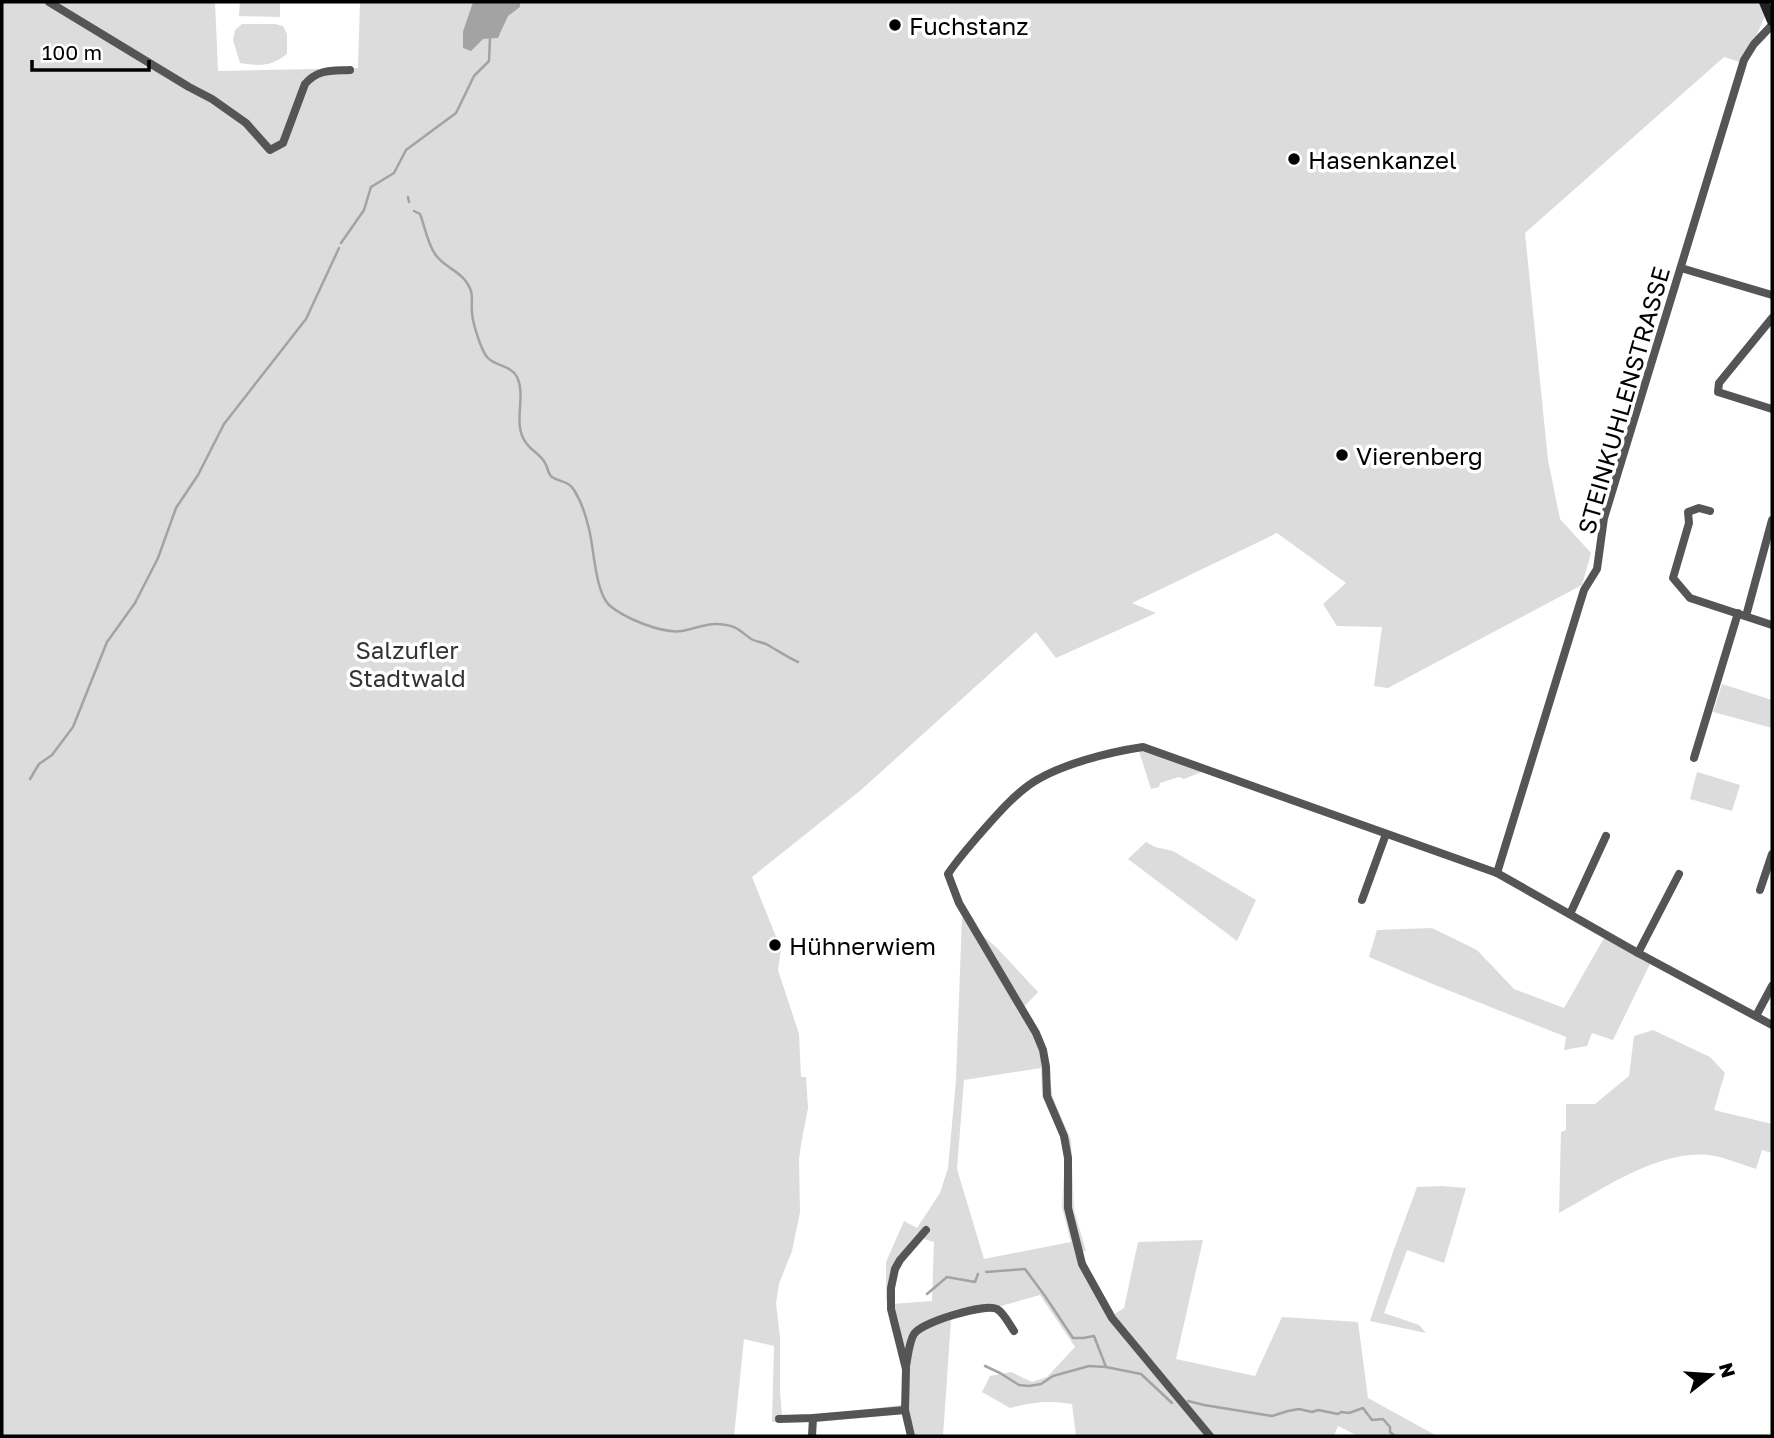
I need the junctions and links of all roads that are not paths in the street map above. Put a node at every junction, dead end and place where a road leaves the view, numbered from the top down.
1 (49, 2) edge
2 (1763, 2) edge
3 (1772, 23) edge
4 (350, 70) dead end
5 (1681, 268) junction
6 (1772, 295) edge
7 (1772, 317) edge
8 (1772, 409) edge
9 (1710, 511) dead end
10 (1772, 520) edge
11 (1742, 615) junction
12 (1772, 625) edge
13 (1694, 758) dead end
14 (1386, 834) junction
15 (1606, 836) dead end
16 (1772, 854) edge
17 (1497, 873) junction
18 (1679, 874) dead end
19 (1760, 890) dead end
20 (1362, 900) dead end
21 (1570, 914) junction
22 (1638, 953) junction
23 (1772, 986) edge
24 (1756, 1016) junction
25 (1772, 1025) edge
26 (926, 1230) dead end
27 (1014, 1331) dead end
28 (906, 1369) junction
29 (905, 1410) junction
30 (813, 1418) junction
31 (779, 1419) dead end
32 (812, 1436) edge
33 (911, 1436) edge
34 (1210, 1436) edge

1 - 4 street
2 - 3 main road
3 - 5 street, STEINKUHLENSTRASSE
5 - 6 street
5 - 17 street, STEINKUHLENSTRASSE
7 - 8 street
9 - 11 street
10 - 11 street
11 - 12 street
11 - 13 street
14 - 17 street
14 - 20 street
14 - 34 street
15 - 21 street
16 - 19 street
17 - 21 street
18 - 22 street
21 - 22 street
22 - 24 street
23 - 24 street
24 - 25 street
26 - 28 street
27 - 28 street
28 - 29 street
29 - 30 street
29 - 33 street
30 - 31 street
30 - 32 street

